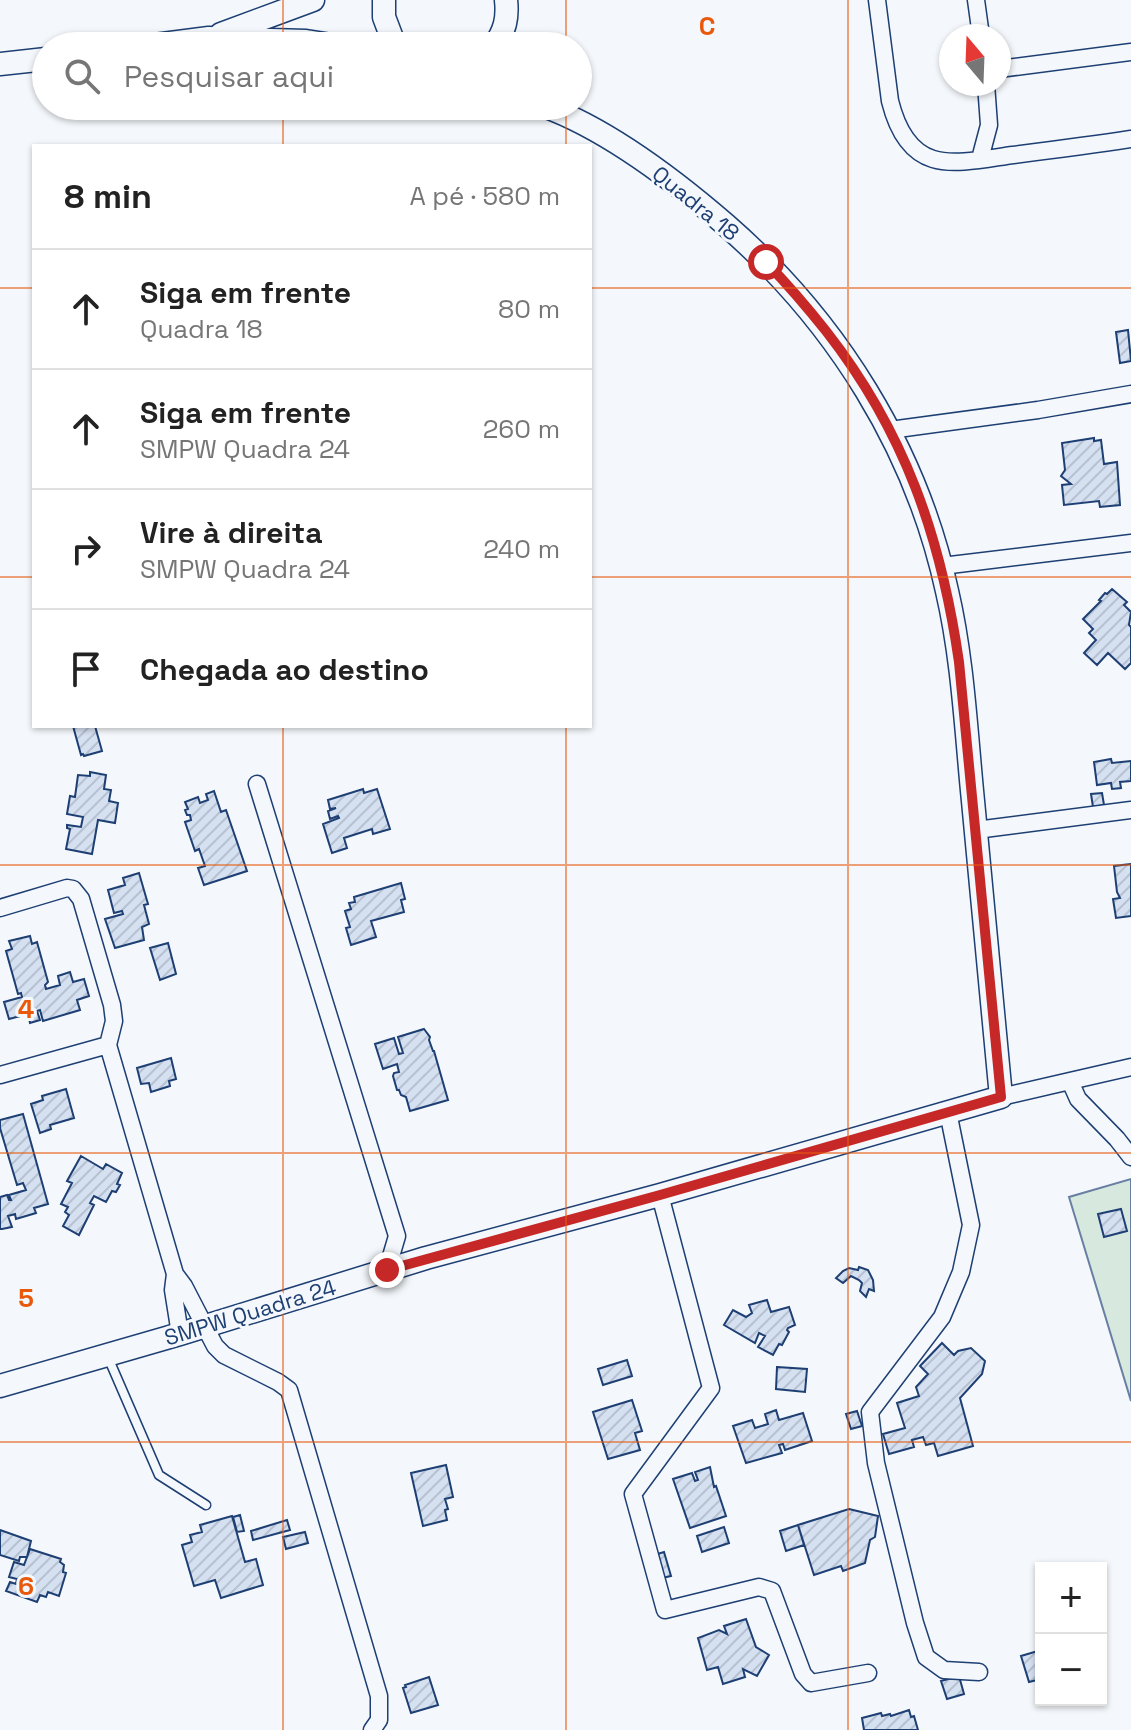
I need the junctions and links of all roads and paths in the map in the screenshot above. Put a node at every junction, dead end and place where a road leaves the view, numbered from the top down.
1 (313, 0) edge
2 (384, 0) edge
3 (877, 0) edge
4 (976, 0) edge
5 (507, 7) edge
6 (979, 24) edge
7 (225, 32) edge
8 (390, 32) edge
9 (502, 32) edge
10 (515, 32) edge
11 (1131, 52) edge
12 (32, 61) edge
13 (0, 64) edge
14 (1011, 67) edge
15 (987, 96) edge
16 (578, 120) edge
17 (1131, 139) edge
18 (980, 159) junction
19 (1131, 394) edge
20 (890, 430) junction
21 (1131, 543) edge
22 (942, 566) junction
23 (257, 784) dead end
24 (1131, 810) edge
25 (976, 830) junction
26 (0, 908) edge
27 (108, 1045) junction
28 (1131, 1067) edge
29 (0, 1075) edge
30 (1070, 1081) junction
31 (1001, 1097) junction
32 (948, 1112) junction
33 (1131, 1157) edge
34 (660, 1195) junction
35 (397, 1236) junction
36 (426, 1258) junction
37 (387, 1270) junction
38 (175, 1274) junction
39 (206, 1326) junction
40 (180, 1334) junction
41 (107, 1355) junction
42 (0, 1386) edge
43 (206, 1505) dead end
44 (979, 1672) dead end
45 (868, 1673) dead end
46 (372, 1730) edge

1 - 7 street
2 - 8 street
3 - 18 street
4 - 6 street
5 - 9 street
5 - 10 street
11 - 14 street
12 - 13 street
15 - 18 street
16 - 20 street, Quadra 18
17 - 18 street
19 - 20 street
20 - 22 street
21 - 22 street
22 - 25 street
23 - 35 street
24 - 25 street
25 - 31 street
26 - 27 street
27 - 29 street
27 - 38 street
28 - 30 street
30 - 31 street
30 - 33 street
31 - 32 street, SMPW Quadra 24
32 - 34 street, SMPW Quadra 24
32 - 44 street
34 - 36 street, SMPW Quadra 24
34 - 45 street
35 - 36 street
35 - 37 street
36 - 37 street, SMPW Quadra 24
37 - 39 street, SMPW Quadra 24
38 - 39 street
38 - 40 street
39 - 40 street, SMPW Quadra 24
39 - 46 street
40 - 41 street, SMPW Quadra 24
41 - 42 street, SMPW Quadra 24
41 - 43 lane

